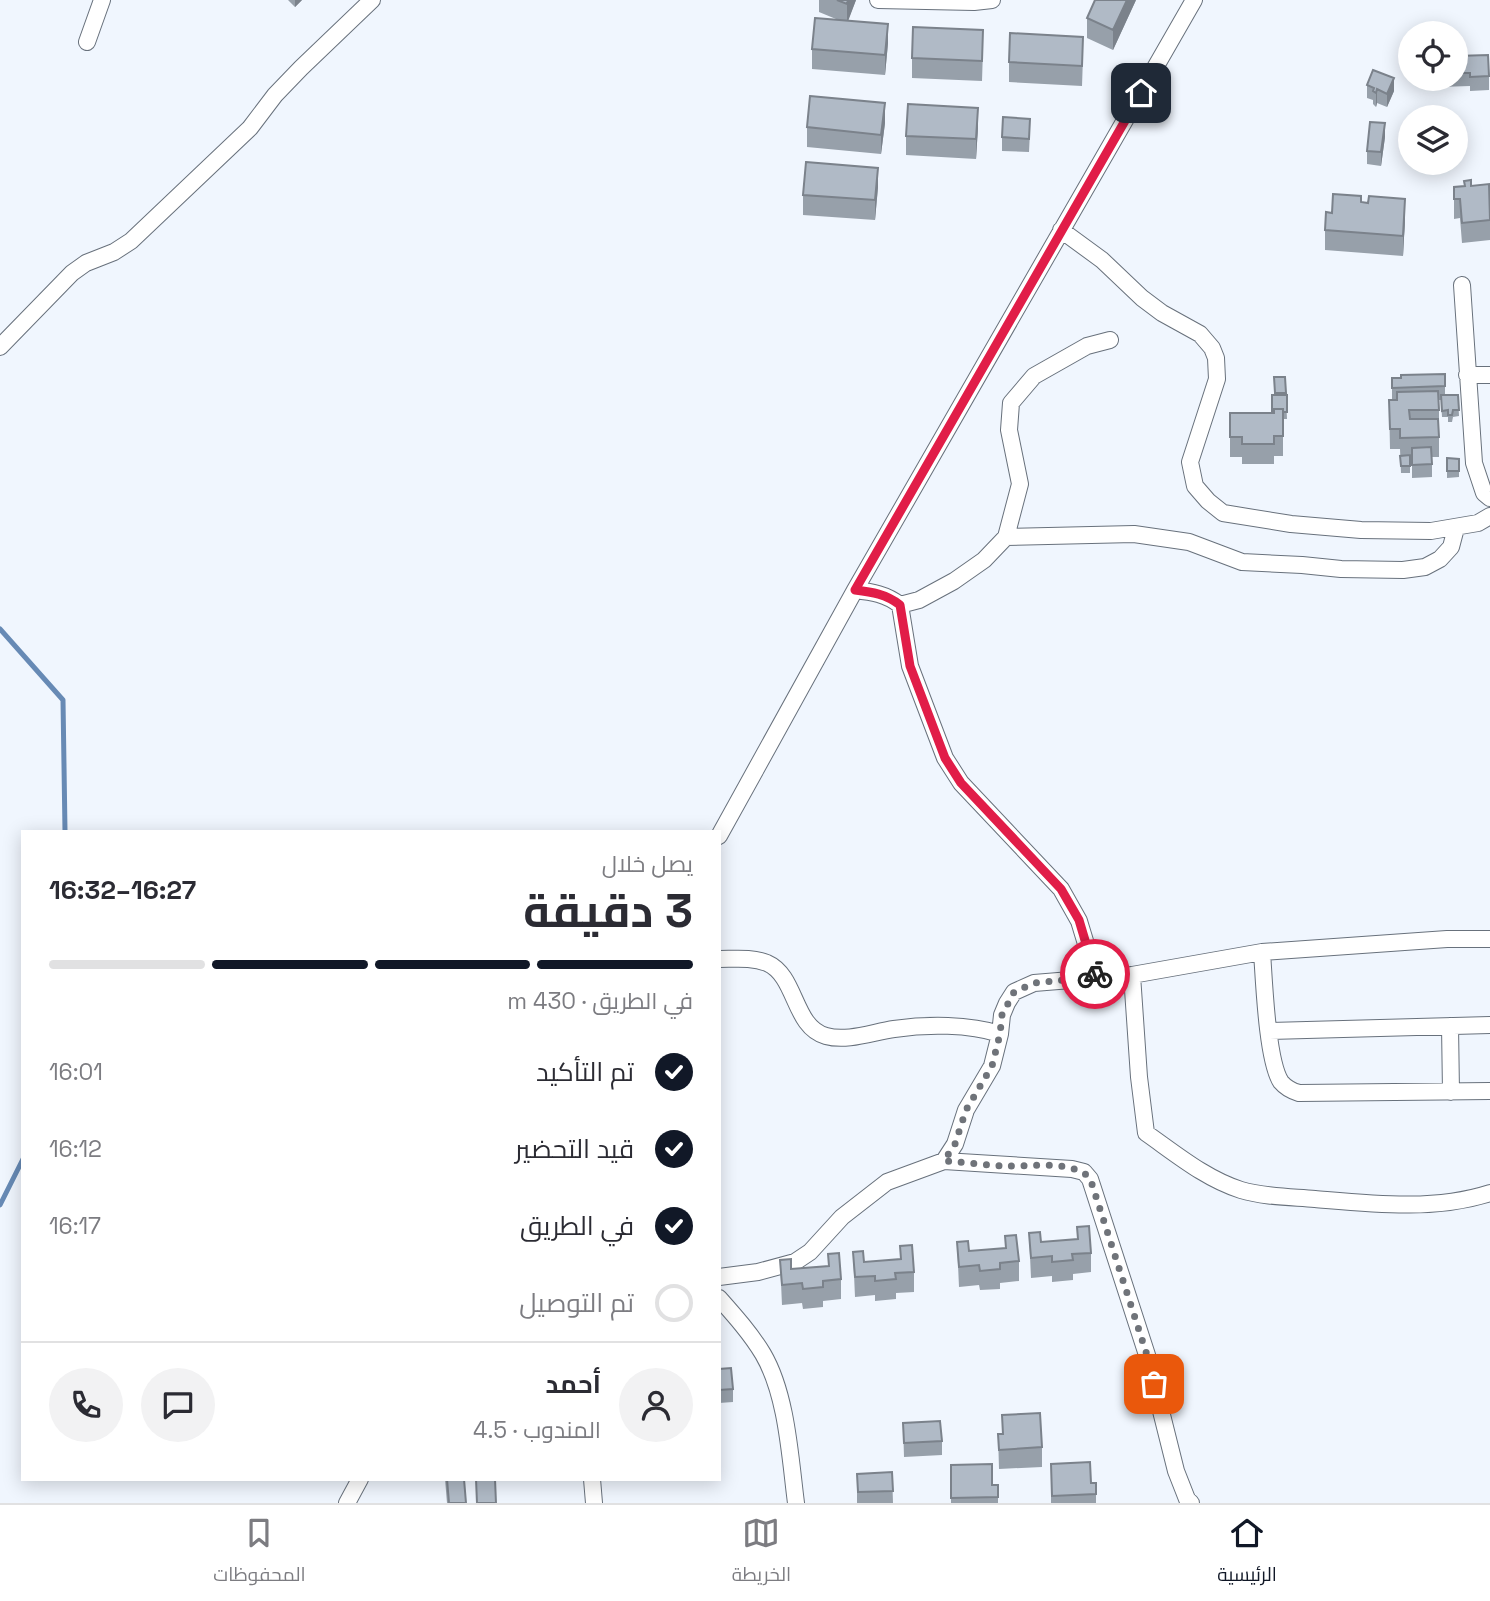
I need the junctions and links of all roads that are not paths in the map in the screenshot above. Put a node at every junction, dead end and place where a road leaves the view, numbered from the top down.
1 (102, 0) edge
2 (372, 0) edge
3 (878, 0) edge
4 (992, 0) edge
5 (1194, 0) edge
6 (87, 42) dead end
7 (1060, 230) junction
8 (1462, 285) dead end
9 (1110, 340) dead end
10 (0, 347) edge
11 (1467, 375) junction
12 (1490, 375) edge
13 (1490, 498) edge
14 (1490, 516) edge
15 (1456, 528) junction
16 (1006, 537) junction
17 (855, 590) junction
18 (900, 605) junction
19 (721, 832) edge
20 (1490, 939) edge
21 (1262, 952) junction
22 (721, 959) edge
23 (1132, 975) junction
24 (1096, 977) junction
25 (1490, 1025) edge
26 (1450, 1026) junction
27 (1269, 1031) junction
28 (1000, 1034) junction
29 (1490, 1091) edge
30 (1451, 1092) junction
31 (944, 1161) junction
32 (1490, 1193) edge
33 (721, 1277) edge
34 (721, 1300) edge
35 (359, 1481) edge
36 (592, 1481) edge
37 (347, 1503) edge
38 (594, 1503) edge
39 (796, 1503) edge
40 (1191, 1503) edge

1 - 6 street
2 - 10 street
3 - 4 street
5 - 7 street
7 - 15 street
7 - 17 street
8 - 11 street
9 - 16 street
11 - 12 street
11 - 13 street
14 - 15 street
15 - 16 street
16 - 18 street
17 - 18 street
17 - 19 street
18 - 24 street
20 - 21 street
21 - 23 street
21 - 27 street
22 - 28 street
23 - 24 street
23 - 32 street
24 - 28 street
25 - 26 street
26 - 27 street
26 - 30 street
27 - 30 street
28 - 31 street
29 - 30 street
31 - 33 street
31 - 40 street
34 - 39 street
35 - 37 street
36 - 38 street

